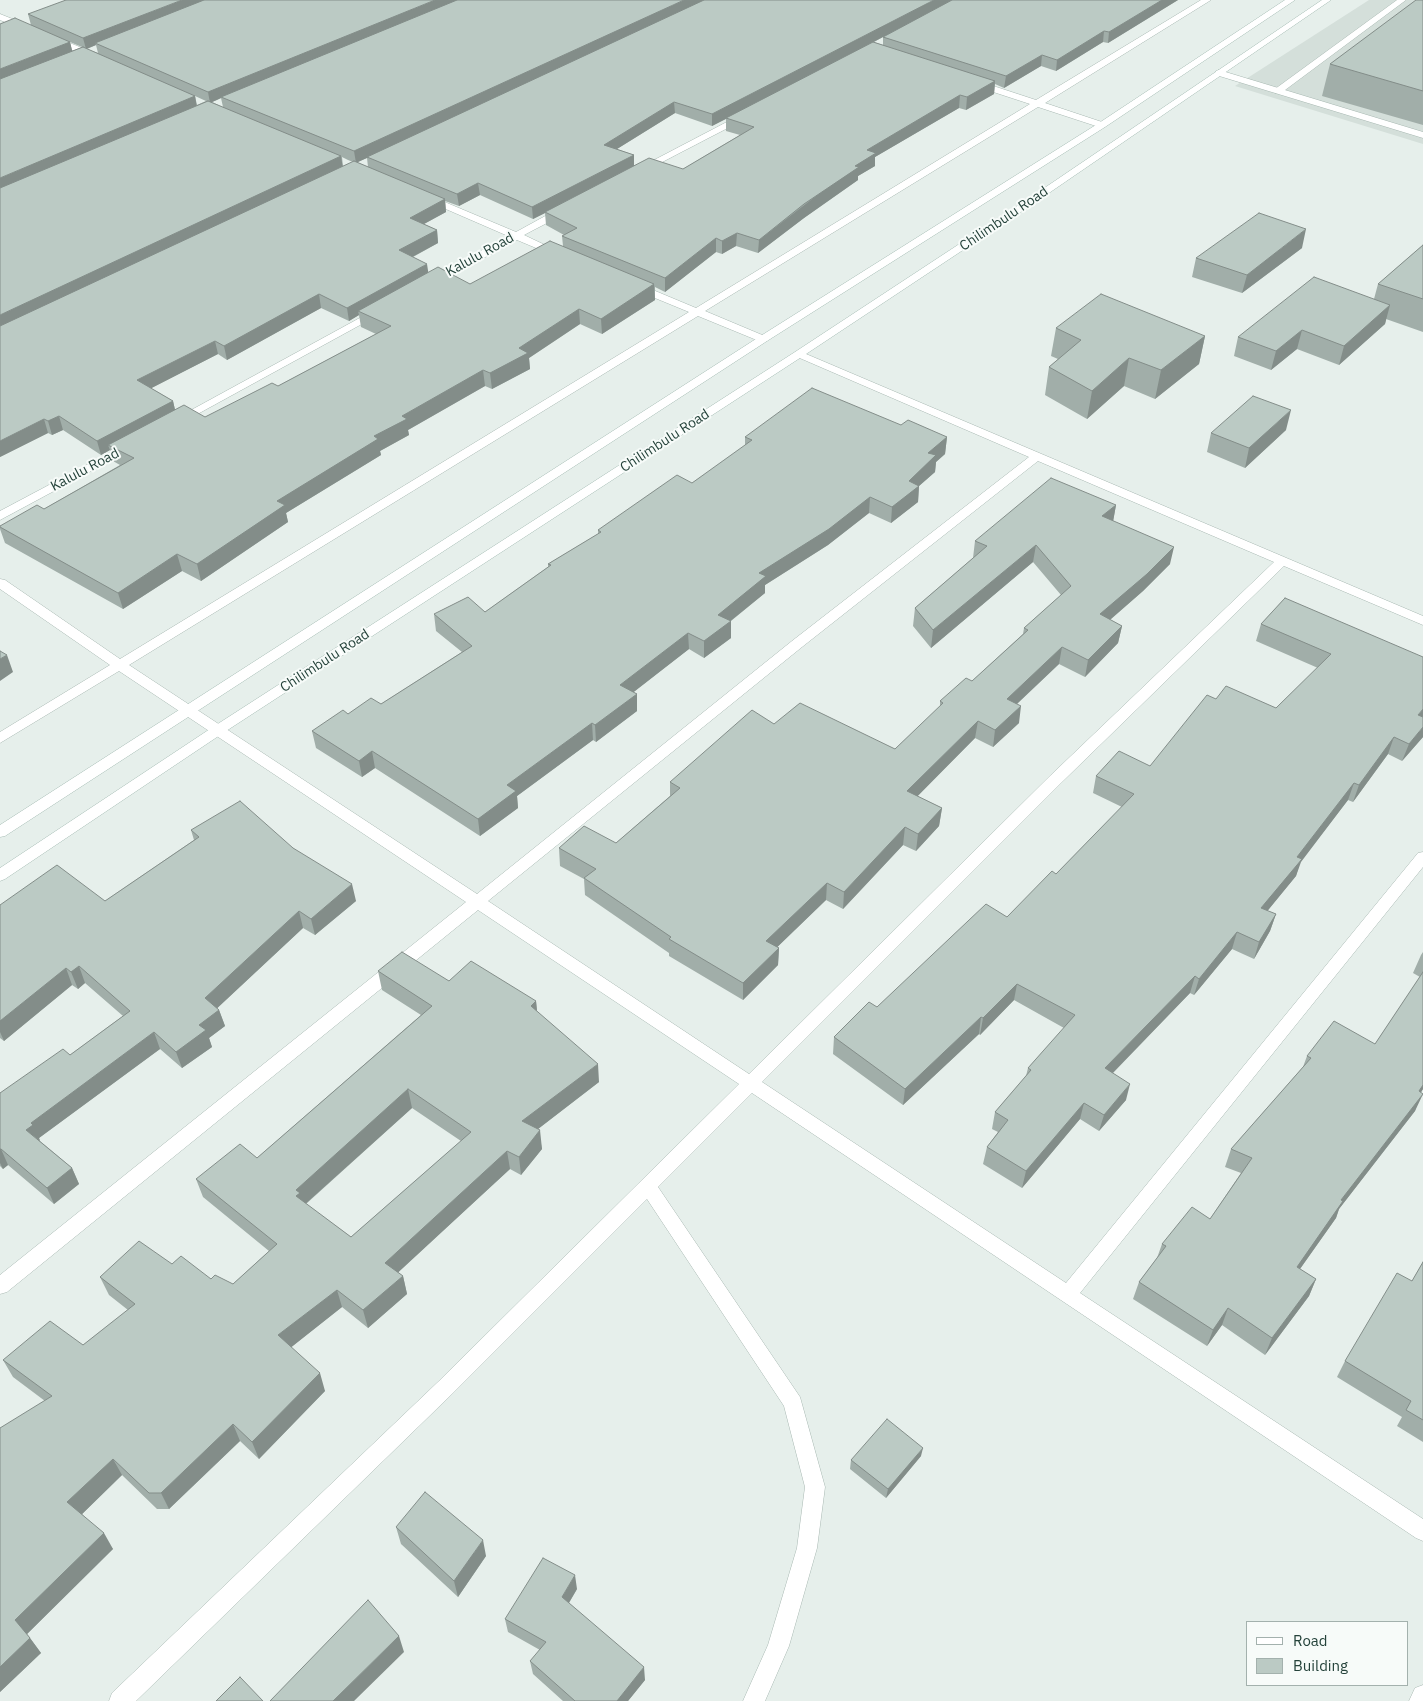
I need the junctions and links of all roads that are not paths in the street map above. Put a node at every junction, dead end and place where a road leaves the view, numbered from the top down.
1 (1207, 0) edge
2 (1291, 0) edge
3 (1327, 0) edge
4 (1402, 0) edge
5 (0, 17) edge
6 (106, 62) edge
7 (1219, 74) junction
8 (965, 80) edge
9 (1278, 91) junction
10 (1040, 104) junction
11 (750, 113) edge
12 (1102, 125) junction
13 (1423, 135) edge
14 (628, 176) edge
15 (414, 192) edge
16 (576, 204) edge
17 (515, 235) junction
18 (570, 258) edge
19 (625, 281) edge
20 (420, 288) edge
21 (386, 307) edge
22 (698, 312) junction
23 (763, 339) junction
24 (799, 354) junction
25 (171, 424) edge
26 (137, 443) edge
27 (1036, 456) junction
28 (0, 516) edge
29 (1282, 561) junction
30 (0, 583) edge
31 (1423, 621) edge
32 (120, 665) junction
33 (187, 711) junction
34 (218, 730) junction
35 (0, 738) edge
36 (0, 832) edge
37 (1423, 857) edge
38 (0, 875) edge
39 (478, 902) junction
40 (751, 1084) junction
41 (648, 1186) junction
42 (0, 1286) edge
43 (1068, 1294) junction
44 (1423, 1531) edge
45 (1423, 1696) edge
46 (120, 1701) edge
47 (754, 1701) edge
48 (1420, 1701) edge

1 - 10 street
2 - 12 street, Chilimbulu Road
3 - 7 street, Chilimbulu Road
4 - 9 street
5 - 6 street
7 - 9 street
7 - 24 street, Chilimbulu Road
8 - 10 street
9 - 13 street
10 - 12 street
10 - 22 street
11 - 14 street
12 - 23 street, Chilimbulu Road
15 - 17 street
16 - 17 street, Kalulu Road
17 - 18 street
17 - 20 street, Kalulu Road
19 - 22 street
21 - 25 street
22 - 23 street
22 - 32 street
23 - 33 street, Chilimbulu Road
24 - 27 street
24 - 34 street, Chilimbulu Road
26 - 28 street, Kalulu Road
27 - 29 street
27 - 39 street
29 - 31 street
29 - 40 street
30 - 32 street
32 - 33 street
32 - 35 street
33 - 34 street
33 - 36 street, Chilimbulu Road
34 - 38 street, Chilimbulu Road
34 - 39 street
37 - 43 street
39 - 40 street
39 - 42 street
40 - 41 street
40 - 43 street
41 - 46 street
41 - 47 street
43 - 44 street
45 - 48 street

